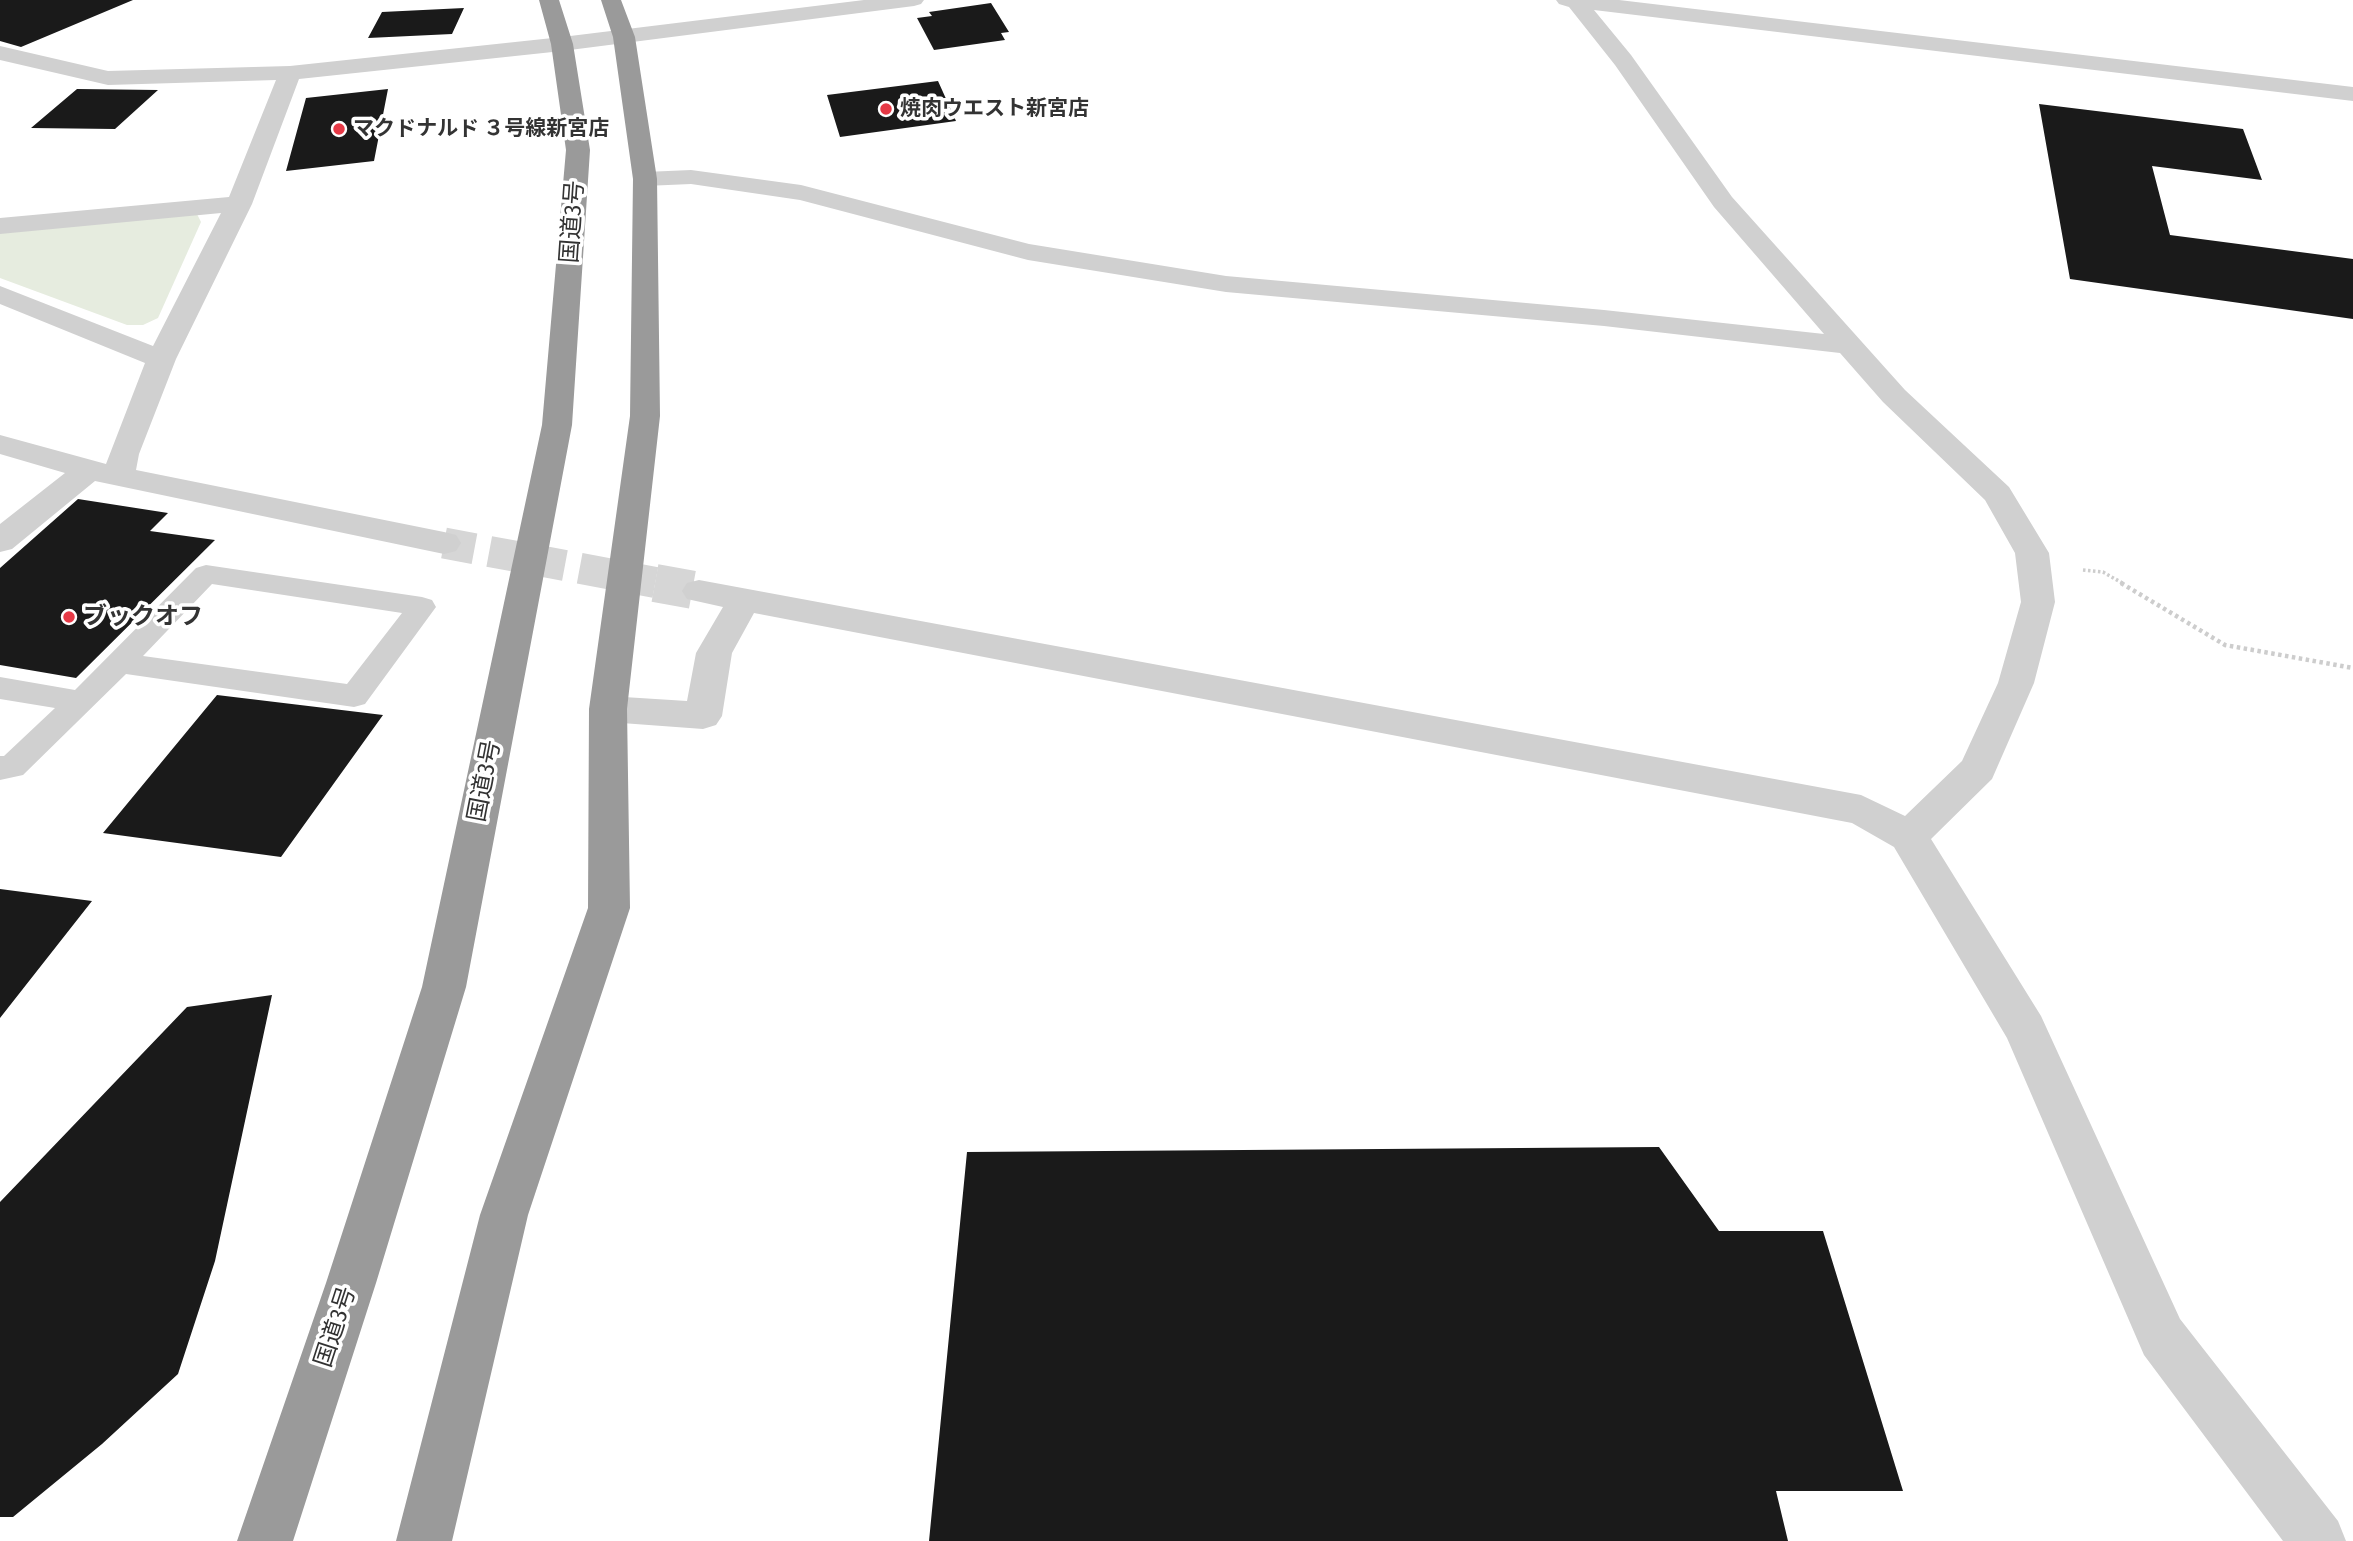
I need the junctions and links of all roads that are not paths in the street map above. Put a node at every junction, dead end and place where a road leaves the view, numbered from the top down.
1 (549, 0) edge
2 (611, 0) edge
3 (914, 0) edge
4 (1572, 1) edge
5 (624, 37) junction
6 (562, 44) junction
7 (0, 53) edge
8 (290, 73) junction
9 (2353, 94) edge
10 (645, 179) junction
11 (239, 204) junction
12 (0, 226) edge
13 (0, 294) edge
14 (1847, 345) junction
15 (161, 359) junction
16 (0, 444) edge
17 (104, 473) junction
18 (0, 541) edge
19 (444, 543) tunnel mouth
20 (699, 591) tunnel mouth
21 (746, 599) junction
22 (119, 663) junction
23 (0, 688) edge
24 (81, 702) junction
25 (608, 709) junction
26 (0, 768) edge
27 (1908, 836) junction
28 (265, 1541) edge
29 (424, 1541) edge
30 (2318, 1541) edge

1 - 6 highway, 国道3号
2 - 5 highway
3 - 5 street
4 - 9 street
4 - 14 street
5 - 6 street
5 - 10 highway
6 - 8 street
6 - 28 highway, 国道3号
7 - 8 street
8 - 11 street
10 - 14 street
10 - 25 highway
11 - 12 street
11 - 15 street
13 - 15 street
14 - 27 street
15 - 17 street
16 - 17 street
17 - 18 street
17 - 19 street
20 - 21 street
21 - 25 street
21 - 27 street
22 - 22 lane
22 - 24 lane
23 - 24 lane
24 - 26 lane
25 - 29 highway
27 - 30 street

